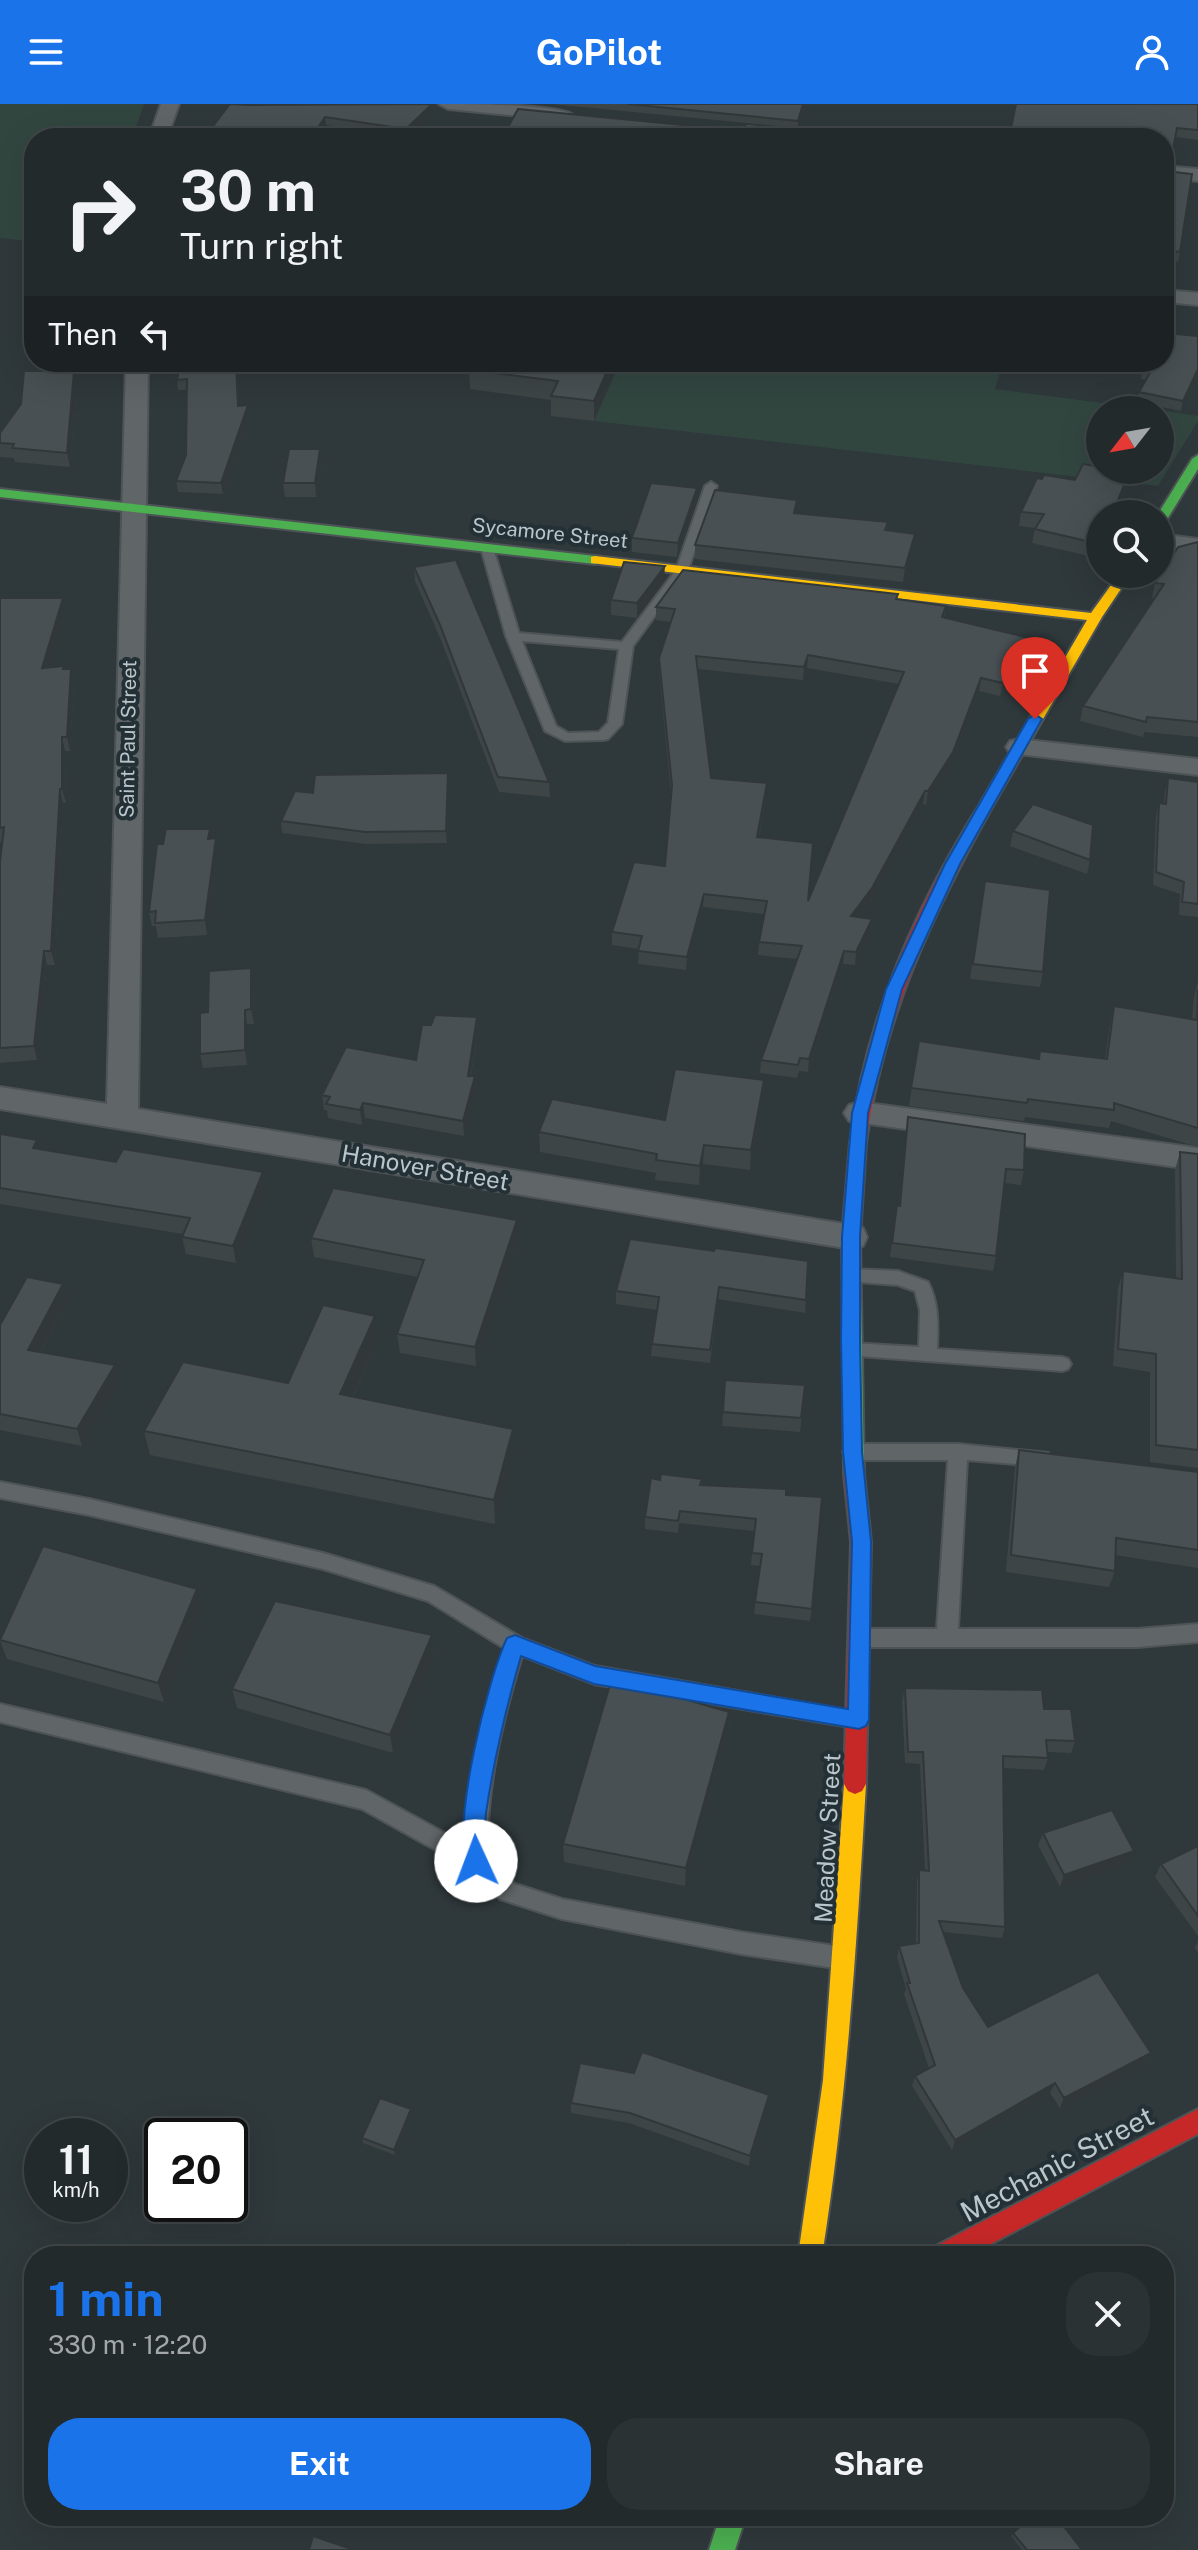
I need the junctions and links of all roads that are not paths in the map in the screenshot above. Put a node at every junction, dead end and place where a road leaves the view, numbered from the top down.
1 (170, 104) edge
2 (448, 104) edge
3 (588, 117) edge
4 (162, 128) edge
5 (1174, 173) edge
6 (1198, 175) edge
7 (1174, 297) edge
8 (1198, 299) edge
9 (137, 372) edge
10 (1198, 459) edge
11 (711, 486) dead end
12 (0, 493) edge
13 (1173, 500) edge
14 (132, 506) junction
15 (1174, 543) edge
16 (1198, 546) edge
17 (487, 548) junction
18 (682, 570) junction
19 (1115, 588) edge
20 (1095, 617) junction
21 (513, 636) junction
22 (626, 646) junction
23 (1019, 747) junction
24 (1198, 767) edge
25 (0, 1098) edge
26 (860, 1113) junction
27 (122, 1116) junction
28 (1198, 1159) edge
29 (851, 1237) junction
30 (851, 1276) junction
31 (851, 1350) junction
32 (928, 1356) junction
33 (1062, 1364) dead end
34 (852, 1452) junction
35 (958, 1452) junction
36 (1066, 1462) edge
37 (0, 1490) edge
38 (1198, 1633) edge
39 (861, 1638) junction
40 (947, 1638) junction
41 (515, 1644) junction
42 (0, 1713) edge
43 (859, 1720) junction
44 (476, 1861) junction
45 (845, 1959) junction
46 (1198, 2121) edge
47 (812, 2246) edge
48 (962, 2246) edge
49 (730, 2526) edge
50 (722, 2550) edge

1 - 4 street
2 - 3 street
5 - 6 street
7 - 8 street
9 - 14 street, Saint Paul Street
10 - 13 street
11 - 18 lane
12 - 14 street, Sycamore Street
14 - 17 street, Sycamore Street
14 - 27 street, Saint Paul Street
15 - 16 street
17 - 18 street, Sycamore Street
17 - 21 lane
18 - 20 street, Sycamore Street
18 - 22 lane
19 - 20 street, Meadow Street
20 - 23 street, Meadow Street
21 - 22 lane
21 - 22 lane
23 - 24 street
23 - 26 street, Meadow Street
25 - 27 street, Hanover Street
26 - 28 street
26 - 29 street, Meadow Street
27 - 29 street, Hanover Street
29 - 30 street, Meadow Street
30 - 31 street, Meadow Street
30 - 32 lane
31 - 32 lane
31 - 34 street, Meadow Street
32 - 33 lane
34 - 35 lane
34 - 39 street, Meadow Street
35 - 36 lane
35 - 40 lane
37 - 41 lane
38 - 40 lane
39 - 40 lane
39 - 43 street, Meadow Street
41 - 43 lane
41 - 44 lane
42 - 44 lane
43 - 45 street, Meadow Street
44 - 45 lane
45 - 47 street, Meadow Street
46 - 48 street, Mechanic Street
49 - 50 street

